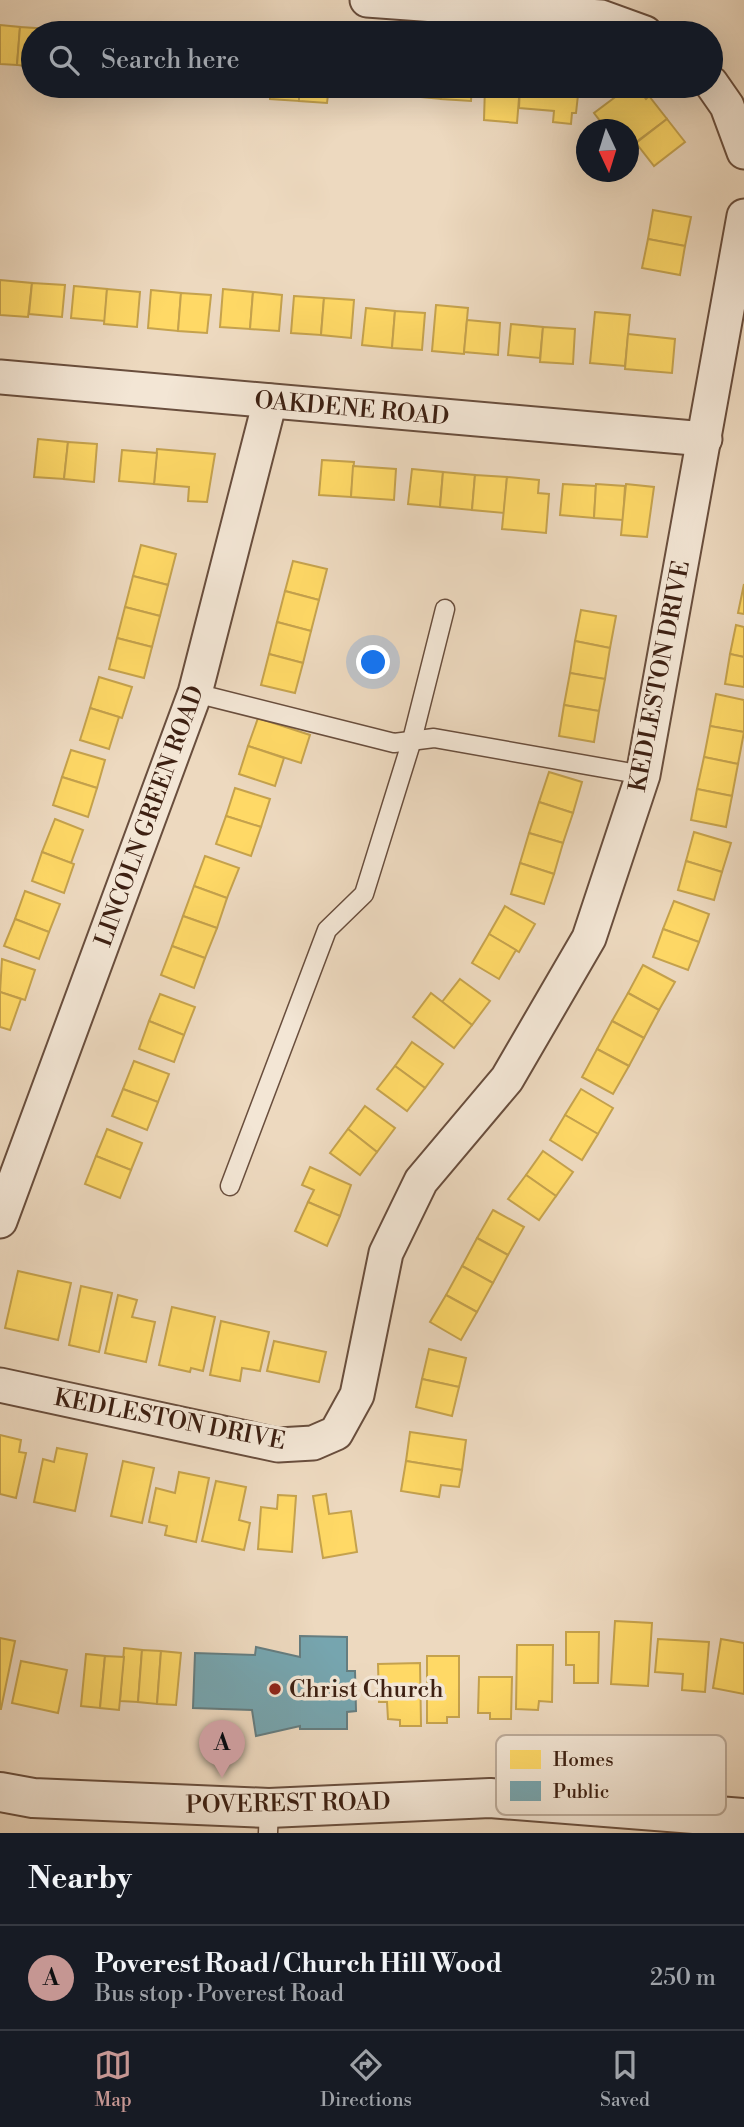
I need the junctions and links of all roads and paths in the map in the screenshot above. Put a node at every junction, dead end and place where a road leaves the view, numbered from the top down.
1 (367, 0) edge
2 (612, 21) edge
3 (727, 95) edge
4 (744, 152) edge
5 (744, 216) edge
6 (0, 377) edge
7 (270, 401) junction
8 (705, 439) junction
9 (445, 609) dead end
10 (195, 693) junction
11 (412, 740) junction
12 (643, 775) junction
13 (230, 1186) dead end
14 (0, 1222) edge
15 (0, 1385) edge
16 (0, 1792) edge
17 (496, 1798) edge
18 (706, 1815) edge
19 (744, 1818) edge
20 (269, 1821) edge

1 - 2 street
3 - 4 street
5 - 8 street, KEDLESTON DRIVE
6 - 7 street, OAKDENE ROAD
7 - 8 street, OAKDENE ROAD
7 - 10 street, LINCOLN GREEN ROAD
8 - 12 street, KEDLESTON DRIVE
9 - 11 lane
10 - 11 lane
10 - 14 street, LINCOLN GREEN ROAD
11 - 12 lane
11 - 13 lane
12 - 15 street, KEDLESTON DRIVE
16 - 20 street, POVEREST ROAD
17 - 20 street, POVEREST ROAD
18 - 19 street, POVEREST ROAD

